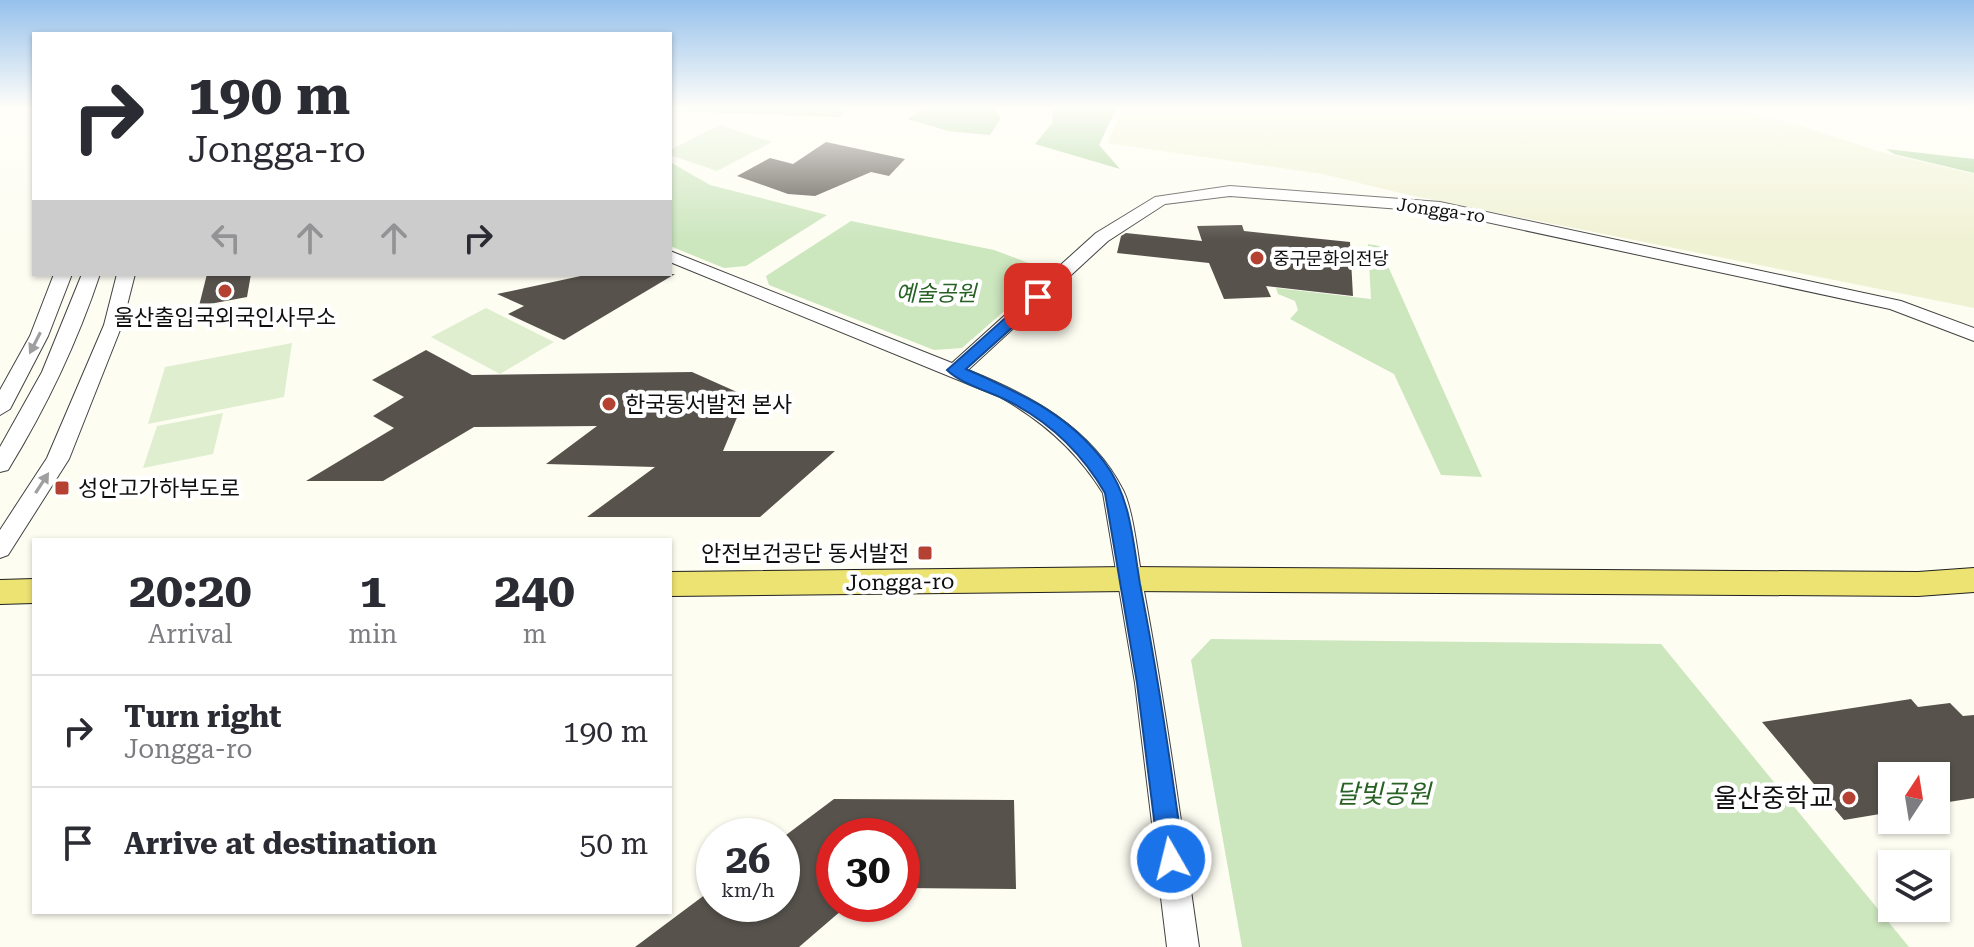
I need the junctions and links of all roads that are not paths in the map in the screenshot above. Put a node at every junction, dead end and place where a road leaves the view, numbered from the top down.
1 (672, 257) edge
2 (62, 276) edge
3 (90, 276) edge
4 (125, 276) edge
5 (1974, 335) edge
6 (956, 370) junction
7 (0, 409) edge
8 (0, 465) edge
9 (0, 549) edge
10 (1129, 579) junction
11 (1974, 580) edge
12 (672, 584) edge
13 (32, 591) edge
14 (0, 592) edge
15 (1183, 947) edge

1 - 6 street
2 -> 7 street
3 - 8 street
9 -> 4 street
5 - 6 street, Jongga-ro
6 - 10 street
10 - 11 main road, Jongga-ro
10 - 12 main road, Jongga-ro
10 - 15 street
13 - 14 main road

